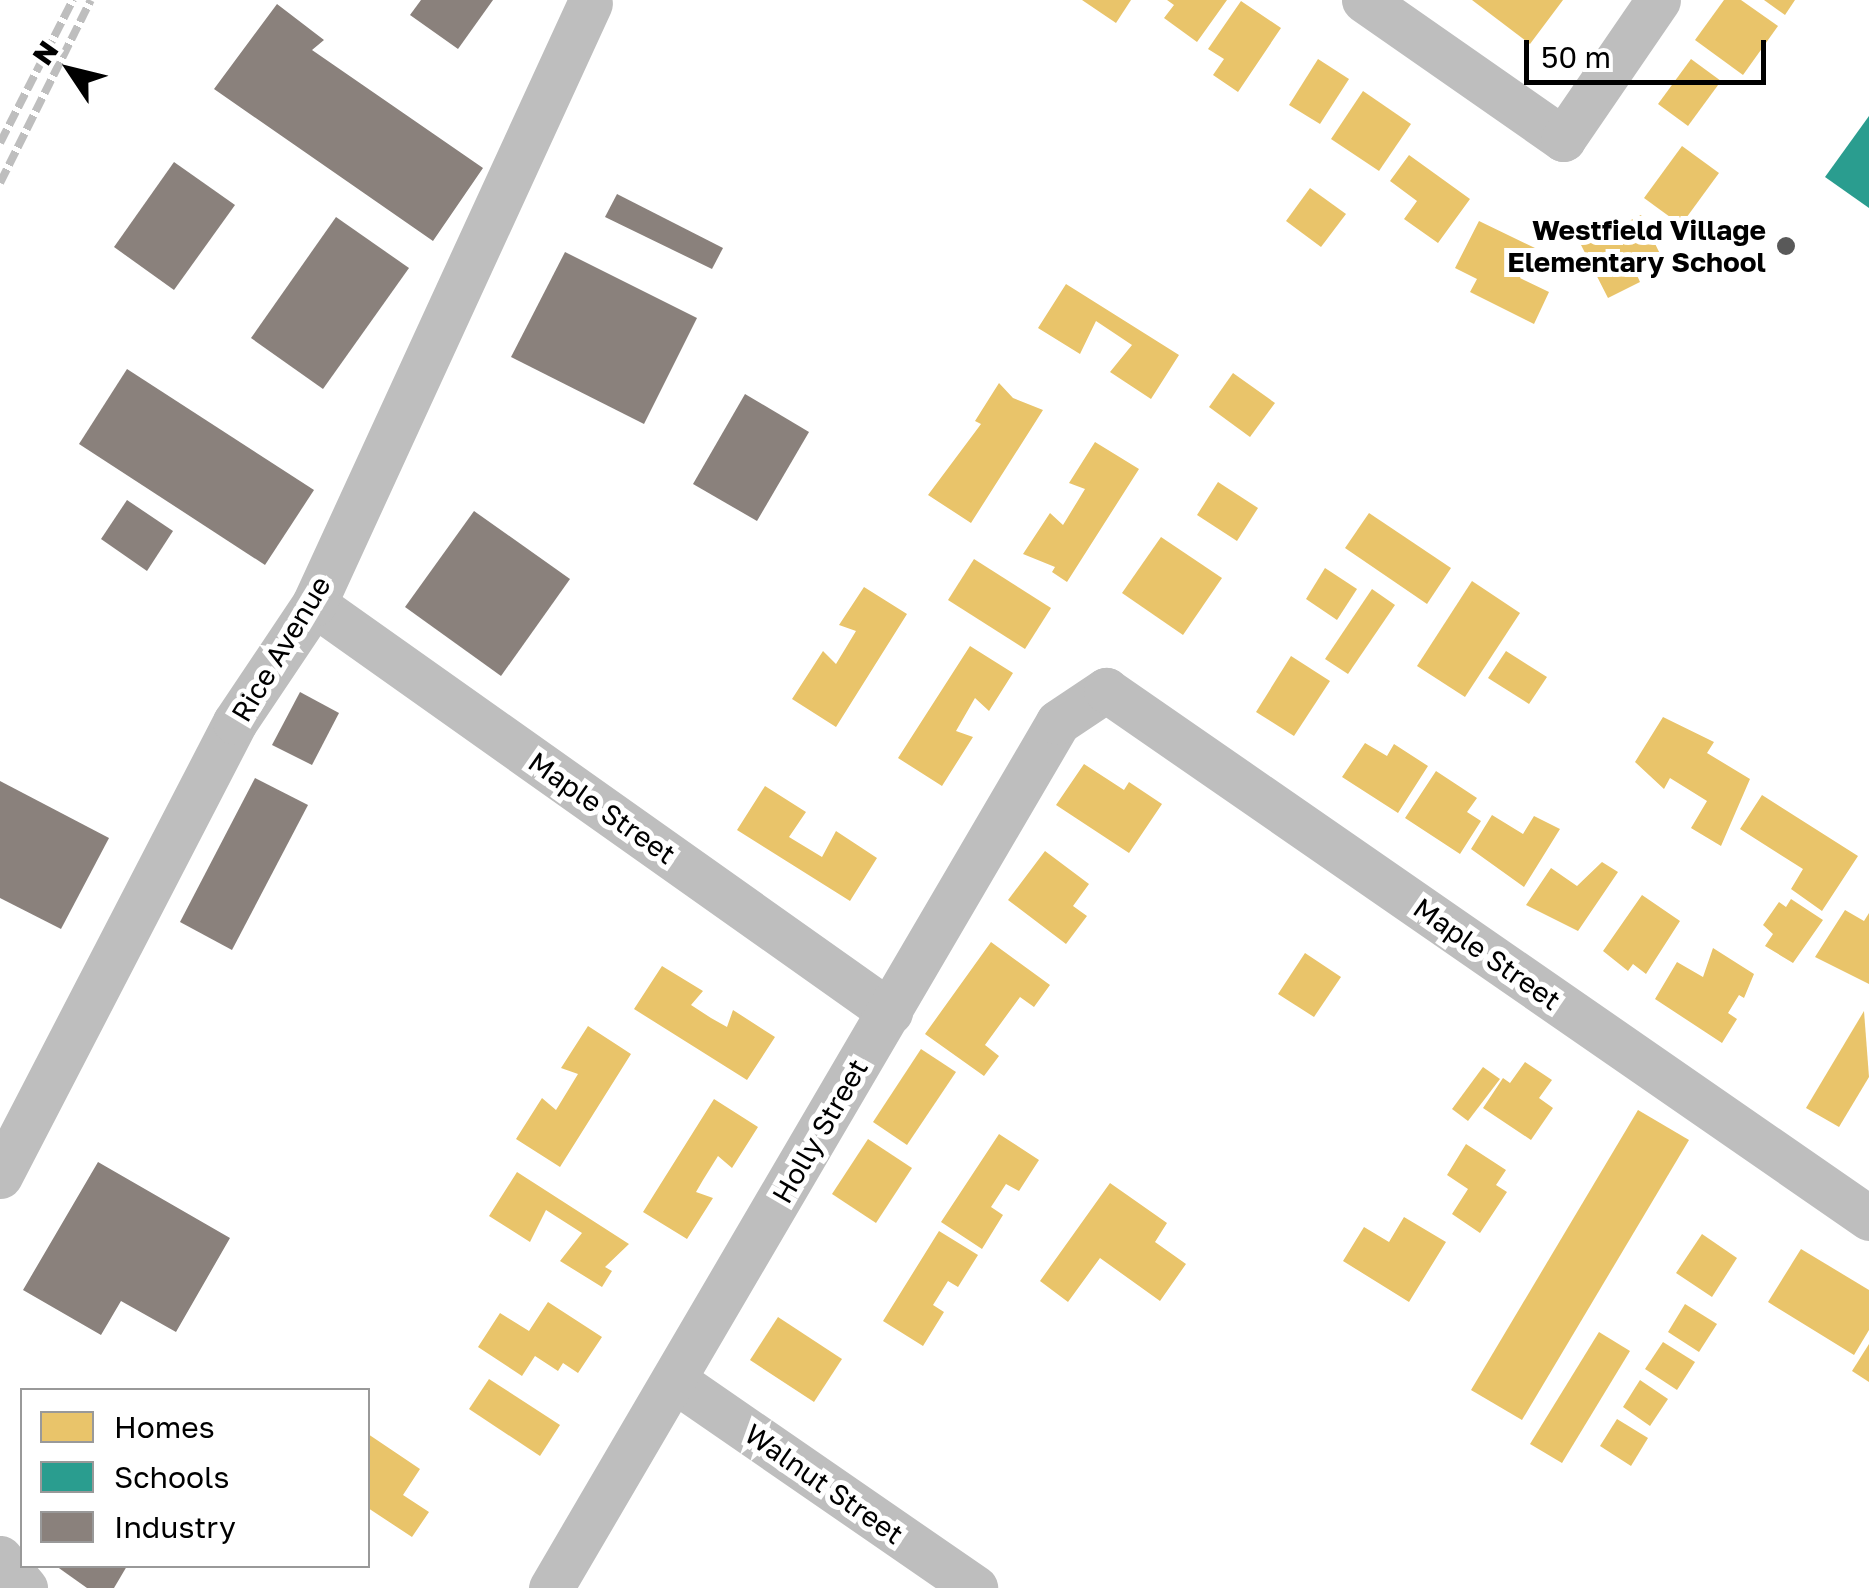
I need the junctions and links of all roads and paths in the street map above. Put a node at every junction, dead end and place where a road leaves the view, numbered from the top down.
1 (1364, 0) edge
2 (1658, 0) edge
3 (590, 3) dead end
4 (314, 604) junction
5 (1106, 690) joint
6 (890, 1012) junction
7 (0, 1176) edge
8 (1869, 1218) edge
9 (674, 1380) junction
10 (0, 1558) edge
11 (25, 1588) edge
12 (551, 1588) edge
13 (975, 1588) edge

1 - 2 street
3 - 4 street, Rice Avenue
4 - 6 street, Maple Street
4 - 7 street, Rice Avenue
5 - 6 street, Holly Street
5 - 8 street, Maple Street
6 - 9 street, Holly Street
9 - 12 street, Holly Street
9 - 13 street, Walnut Street
10 - 11 street

